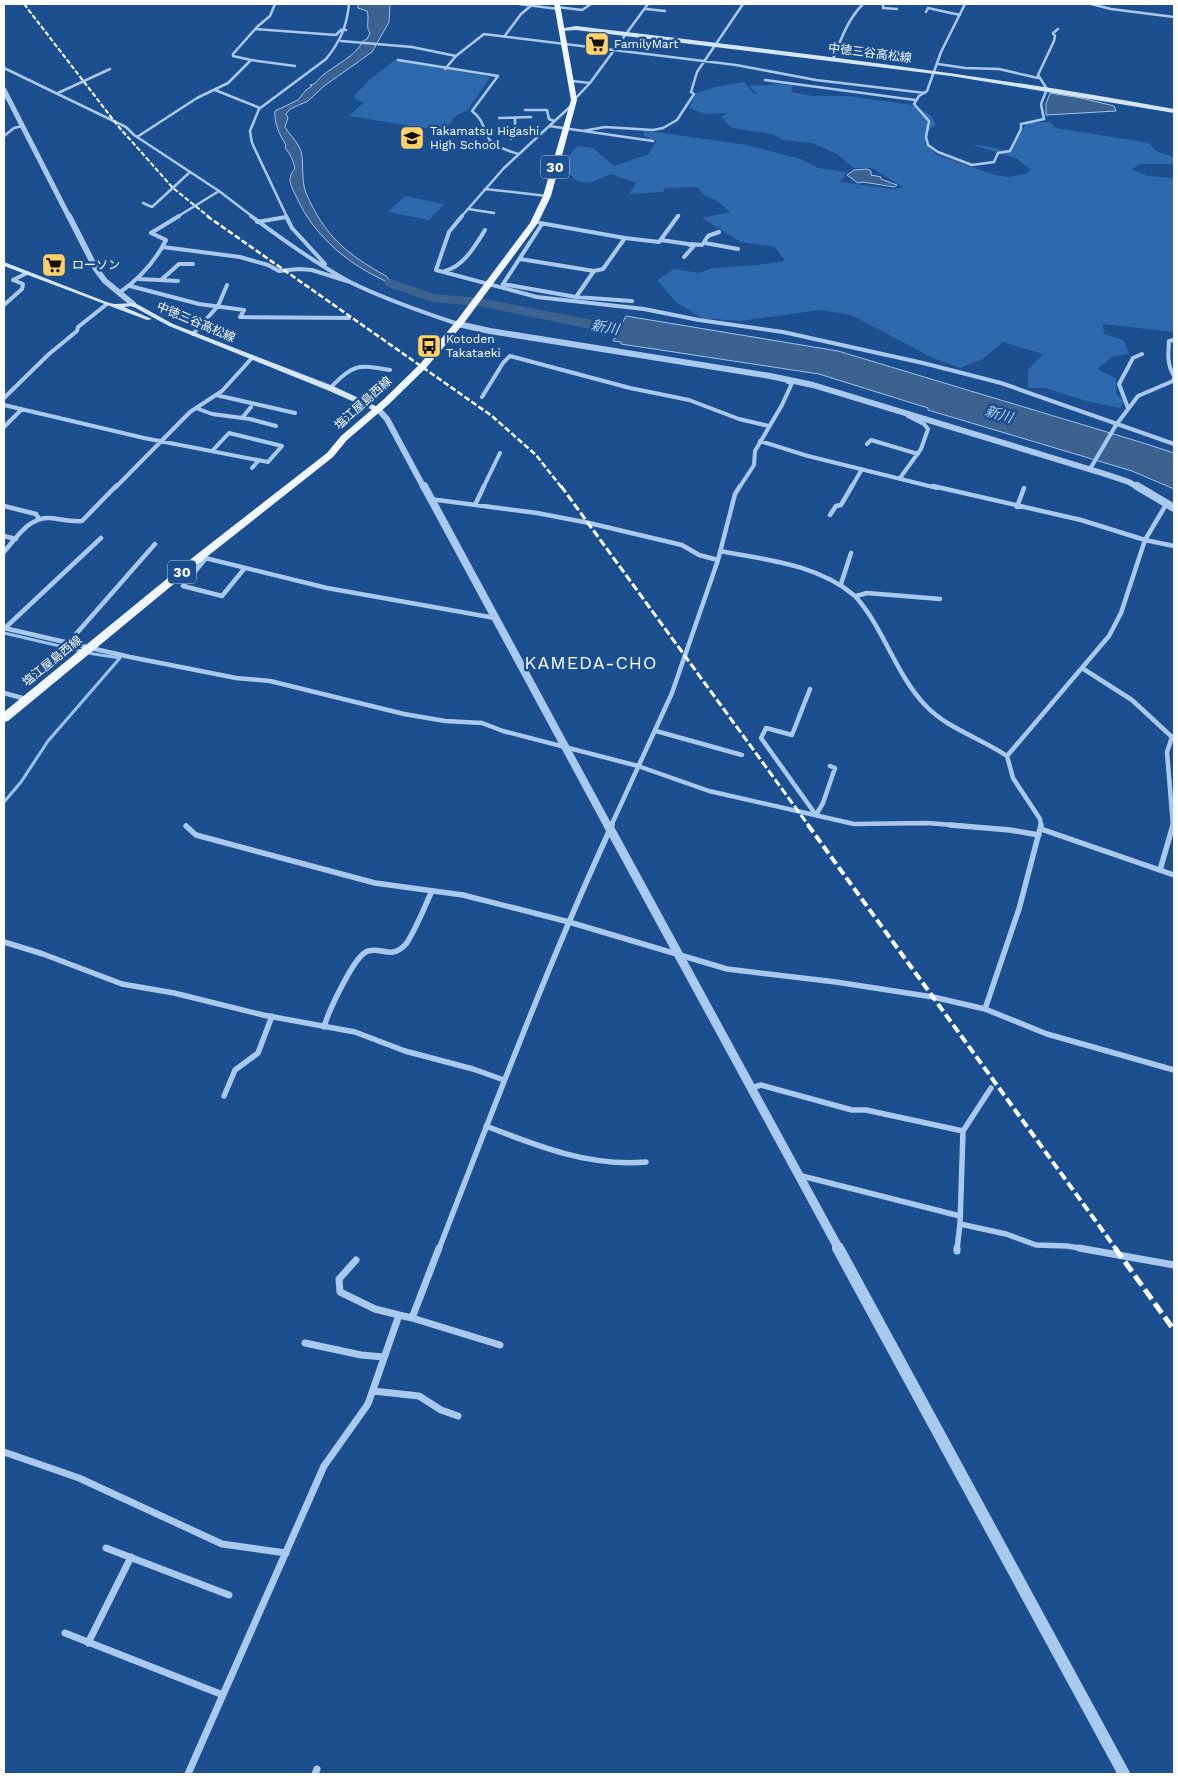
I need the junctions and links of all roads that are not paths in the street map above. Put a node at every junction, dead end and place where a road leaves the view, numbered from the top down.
1 (275, 4) edge
2 (349, 4) edge
3 (519, 4) edge
4 (591, 4) edge
5 (648, 4) edge
6 (743, 4) edge
7 (863, 4) edge
8 (883, 4) edge
9 (965, 4) edge
10 (1091, 4) edge
11 (532, 5) edge
12 (557, 7) edge
13 (646, 9) junction
14 (897, 9) dead end
15 (665, 11) dead end
16 (926, 12) dead end
17 (960, 15) junction
18 (1174, 17) edge
19 (1058, 28) dead end
20 (255, 29) junction
21 (562, 29) junction
22 (346, 30) junction
23 (625, 34) junction
24 (504, 37) junction
25 (341, 41) junction
26 (565, 44) junction
27 (716, 45) junction
28 (612, 50) junction
29 (456, 56) junction
30 (833, 59) junction
31 (251, 60) junction
32 (398, 60) dead end
33 (703, 62) junction
34 (938, 64) junction
35 (295, 66) dead end
36 (4, 68) edge
37 (110, 69) dead end
38 (445, 69) junction
39 (935, 72) junction
40 (1038, 78) junction
41 (765, 80) dead end
42 (572, 81) junction
43 (590, 82) junction
44 (1047, 89) junction
45 (4, 90) edge
46 (214, 90) junction
47 (58, 93) junction
48 (925, 93) junction
49 (916, 100) junction
50 (573, 102) junction
51 (260, 108) junction
52 (525, 110) dead end
53 (1174, 110) edge
54 (531, 117) dead end
55 (499, 118) dead end
56 (515, 118) junction
57 (554, 121) junction
58 (22, 126) junction
59 (549, 126) junction
60 (566, 128) junction
61 (584, 131) junction
62 (515, 132) junction
63 (541, 133) junction
64 (4, 136) edge
65 (137, 137) junction
66 (512, 139) dead end
67 (653, 141) dead end
68 (518, 154) junction
69 (190, 172) junction
70 (485, 189) junction
71 (219, 191) junction
72 (547, 196) junction
73 (143, 203) dead end
74 (468, 209) junction
75 (494, 213) dead end
76 (679, 215) dead end
77 (286, 217) junction
78 (257, 222) junction
79 (538, 223) junction
80 (485, 230) dead end
81 (719, 232) dead end
82 (625, 238) junction
83 (661, 240) junction
84 (705, 243) junction
85 (688, 244) junction
86 (163, 247) junction
87 (738, 249) dead end
88 (684, 257) dead end
89 (520, 259) junction
90 (4, 264) edge
91 (193, 264) dead end
92 (328, 268) junction
93 (442, 271) junction
94 (594, 271) junction
95 (27, 273) junction
96 (139, 279) junction
97 (161, 280) junction
98 (178, 281) dead end
99 (351, 282) junction
100 (227, 285) dead end
101 (130, 286) junction
102 (486, 287) junction
103 (119, 293) junction
104 (576, 297) junction
105 (632, 301) dead end
106 (133, 304) junction
107 (4, 305) edge
108 (111, 305) junction
109 (218, 306) junction
110 (349, 318) dead end
111 (460, 323) junction
112 (172, 325) junction
113 (193, 334) junction
114 (1174, 340) edge
115 (1142, 354) dead end
116 (252, 358) junction
117 (390, 370) dead end
118 (750, 373) junction
119 (1174, 377) edge
120 (330, 388) junction
121 (216, 395) junction
122 (482, 397) dead end
123 (4, 398) edge
124 (4, 405) edge
125 (252, 406) dead end
126 (196, 408) junction
127 (1128, 408) junction
128 (22, 409) junction
129 (378, 409) junction
130 (904, 412) junction
131 (295, 413) dead end
132 (242, 418) junction
133 (1116, 425) junction
134 (276, 426) dead end
135 (769, 426) junction
136 (4, 427) edge
137 (164, 439) junction
138 (760, 441) junction
139 (867, 444) dead end
140 (1174, 444) edge
141 (214, 450) junction
142 (500, 454) dead end
143 (918, 454) junction
144 (259, 460) junction
145 (1091, 467) junction
146 (252, 468) dead end
147 (862, 469) junction
148 (900, 478) junction
149 (1024, 488) dead end
150 (429, 499) junction
151 (1167, 503) junction
152 (475, 505) junction
153 (4, 506) edge
154 (1017, 507) junction
155 (1174, 508) edge
156 (830, 515) dead end
157 (39, 519) junction
158 (4, 536) edge
159 (101, 538) dead end
160 (16, 539) junction
161 (1145, 540) junction
162 (155, 544) dead end
163 (1174, 546) edge
164 (720, 551) junction
165 (4, 552) edge
166 (851, 553) dead end
167 (203, 557) junction
168 (718, 560) junction
169 (244, 569) junction
170 (842, 584) junction
171 (856, 596) junction
172 (940, 599) dead end
173 (495, 618) junction
174 (4, 628) edge
175 (69, 642) junction
176 (87, 650) junction
177 (1082, 668) junction
178 (810, 690) dead end
179 (4, 693) edge
180 (27, 700) junction
181 (4, 718) edge
182 (656, 730) junction
183 (565, 747) junction
184 (742, 755) dead end
185 (1007, 756) junction
186 (638, 766) junction
187 (830, 766) dead end
188 (816, 815) junction
189 (186, 826) dead end
190 (610, 829) junction
191 (1041, 829) junction
192 (1039, 835) junction
193 (1160, 870) junction
194 (1174, 875) edge
195 (432, 891) junction
196 (569, 922) junction
197 (4, 942) edge
198 (678, 953) junction
199 (985, 1009) junction
200 (272, 1016) junction
201 (324, 1027) junction
202 (1174, 1070) edge
203 (504, 1080) junction
204 (751, 1088) junction
205 (992, 1088) dead end
206 (224, 1096) dead end
207 (486, 1126) junction
208 (963, 1131) junction
209 (646, 1162) dead end
210 (798, 1174) junction
211 (960, 1216) junction
212 (960, 1224) junction
213 (957, 1251) dead end
214 (356, 1260) dead end
215 (1174, 1266) edge
216 (399, 1315) junction
217 (412, 1318) junction
218 (305, 1343) dead end
219 (500, 1345) dead end
220 (384, 1357) junction
221 (372, 1391) junction
222 (458, 1416) dead end
223 (4, 1452) edge
224 (106, 1548) dead end
225 (286, 1553) junction
226 (131, 1557) junction
227 (229, 1595) dead end
228 (65, 1633) dead end
229 (88, 1643) junction
230 (223, 1695) junction
231 (188, 1774) edge
232 (1124, 1774) edge

1 - 20 street
2 - 22 street
3 - 11 street
4 - 12 street
5 - 13 street
6 - 27 street
7 - 30 street
8 - 14 street
9 - 17 street
10 - 18 street
11 - 12 street
11 - 24 street
12 - 21 main road, 塩江屋島西線 / 30
13 - 15 street
13 - 23 street
16 - 17 street
17 - 34 street
19 - 40 street
20 - 22 street
20 - 31 street
21 - 23 main road, 中徳三谷高松線
21 - 26 main road, 塩江屋島西線 / 30
22 - 25 street
23 - 27 main road, 中徳三谷高松線
23 - 28 street
24 - 26 street
24 - 29 street
25 - 29 street
25 - 51 street
26 - 28 street
26 - 42 main road, 塩江屋島西線 / 30
27 - 30 main road, 中徳三谷高松線
27 - 33 street
28 - 33 street
28 - 43 street
29 - 38 street
30 - 39 main road, 中徳三谷高松線
31 - 35 street
31 - 46 street
32 - 38 street
33 - 48 street
33 - 61 street
34 - 39 street
34 - 40 street
36 - 47 street
37 - 47 street
38 - 68 street
39 - 44 main road, 中徳三谷高松線
39 - 48 street
40 - 44 street
41 - 49 street
42 - 43 street
42 - 50 main road, 塩江屋島西線 / 30
43 - 50 street
44 - 49 street
44 - 53 main road, 中徳三谷高松線
45 - 58 street
46 - 51 street
46 - 65 street
47 - 65 street
48 - 49 street
50 - 57 street
50 - 60 main road, 塩江屋島西線 / 30
51 - 77 street
52 - 57 street
54 - 56 street
55 - 56 street
56 - 62 street
57 - 59 street
58 - 64 street
58 - 103 street
59 - 60 street
59 - 63 street
60 - 61 street
60 - 72 main road, 塩江屋島西線 / 30
61 - 67 street
62 - 63 street
62 - 66 street
63 - 68 street
65 - 69 street
68 - 70 street
69 - 71 street
69 - 73 street
70 - 72 street
70 - 74 street
71 - 78 street
71 - 86 street
72 - 79 main road, 塩江屋島西線 / 30
74 - 75 street
74 - 93 street
76 - 83 street
77 - 78 street
77 - 92 street
78 - 92 street
79 - 82 street
79 - 89 street
79 - 102 main road, 塩江屋島西線 / 30
80 - 93 street
81 - 84 street
82 - 83 street
82 - 94 street
83 - 85 street
84 - 85 street
84 - 87 street
85 - 88 street
86 - 96 street
86 - 99 street
89 - 94 street
89 - 104 street
90 - 95 main road
91 - 97 street
92 - 99 street
93 - 102 street
94 - 104 street
95 - 107 street
95 - 108 main road
96 - 97 street
96 - 101 street
97 - 98 street
99 - 111 street
100 - 109 street
101 - 103 street
101 - 109 street
102 - 111 main road, 塩江屋島西線 / 30
102 - 133 street
103 - 106 street
104 - 105 street
106 - 108 main road
106 - 112 main road, 中徳三谷高松線
108 - 112 main road
108 - 123 street
109 - 110 street
109 - 113 street
111 - 118 street
111 - 129 main road, 塩江屋島西線 / 30
112 - 113 main road, 中徳三谷高松線
113 - 116 main road, 中徳三谷高松線
114 - 119 street
115 - 127 street
116 - 120 main road, 中徳三谷高松線
116 - 121 street
117 - 120 street
118 - 130 street
118 - 135 street
119 - 127 street
120 - 129 main road, 中徳三谷高松線
121 - 126 street
121 - 131 street
122 - 135 street
124 - 128 street
125 - 132 street
126 - 132 street
126 - 137 street
127 - 133 street
128 - 136 street
128 - 137 street
129 - 150 street
129 - 167 main road, 塩江屋島西線 / 30
130 - 143 street
130 - 145 street
132 - 134 street
133 - 140 street
133 - 145 street
135 - 138 street
137 - 141 street
137 - 157 street
138 - 147 street
138 - 164 street
139 - 143 street
141 - 144 street
141 - 144 street
142 - 152 street
143 - 148 street
144 - 146 street
145 - 151 street
147 - 148 street
147 - 156 street
148 - 154 street
149 - 154 street
150 - 152 street
150 - 173 street
151 - 155 street
151 - 161 street
152 - 168 street
153 - 157 street
154 - 161 street
157 - 160 street
158 - 160 street
159 - 174 street
160 - 165 street
161 - 163 street
161 - 177 street
162 - 175 street
164 - 168 street
164 - 170 street
166 - 170 street
167 - 169 street
167 - 169 street
167 - 176 main road, 塩江屋島西線 / 30
168 - 182 street
169 - 173 street
170 - 171 street
171 - 172 street
171 - 185 street
173 - 183 street
174 - 175 street
175 - 176 street
176 - 180 main road, 塩江屋島西線 / 30
176 - 183 street
177 - 185 street
177 - 193 street
178 - 188 street
179 - 180 street
180 - 181 main road, 塩江屋島西線 / 30
182 - 184 street
182 - 186 street
183 - 186 street
183 - 190 street
185 - 191 street
186 - 188 street
186 - 190 street
187 - 188 street
188 - 192 street
189 - 195 street
190 - 196 street
190 - 198 street
191 - 192 street
191 - 193 street
192 - 199 street
193 - 194 street
195 - 196 street
195 - 201 street
196 - 198 street
196 - 203 street
197 - 200 street
198 - 199 street
198 - 204 street
199 - 202 street
200 - 201 street
200 - 206 street
201 - 203 street
203 - 207 street
204 - 208 street
204 - 210 street
205 - 208 street
207 - 209 street
207 - 217 street
208 - 211 street
210 - 211 street
210 - 232 street
211 - 212 street
212 - 213 street
212 - 215 street
214 - 216 street
216 - 217 street
216 - 220 street
217 - 219 street
218 - 220 street
220 - 221 street
221 - 222 street
221 - 225 street
223 - 225 street
224 - 226 street
225 - 230 street
226 - 227 street
226 - 229 street
228 - 229 street
229 - 230 street
230 - 231 street

